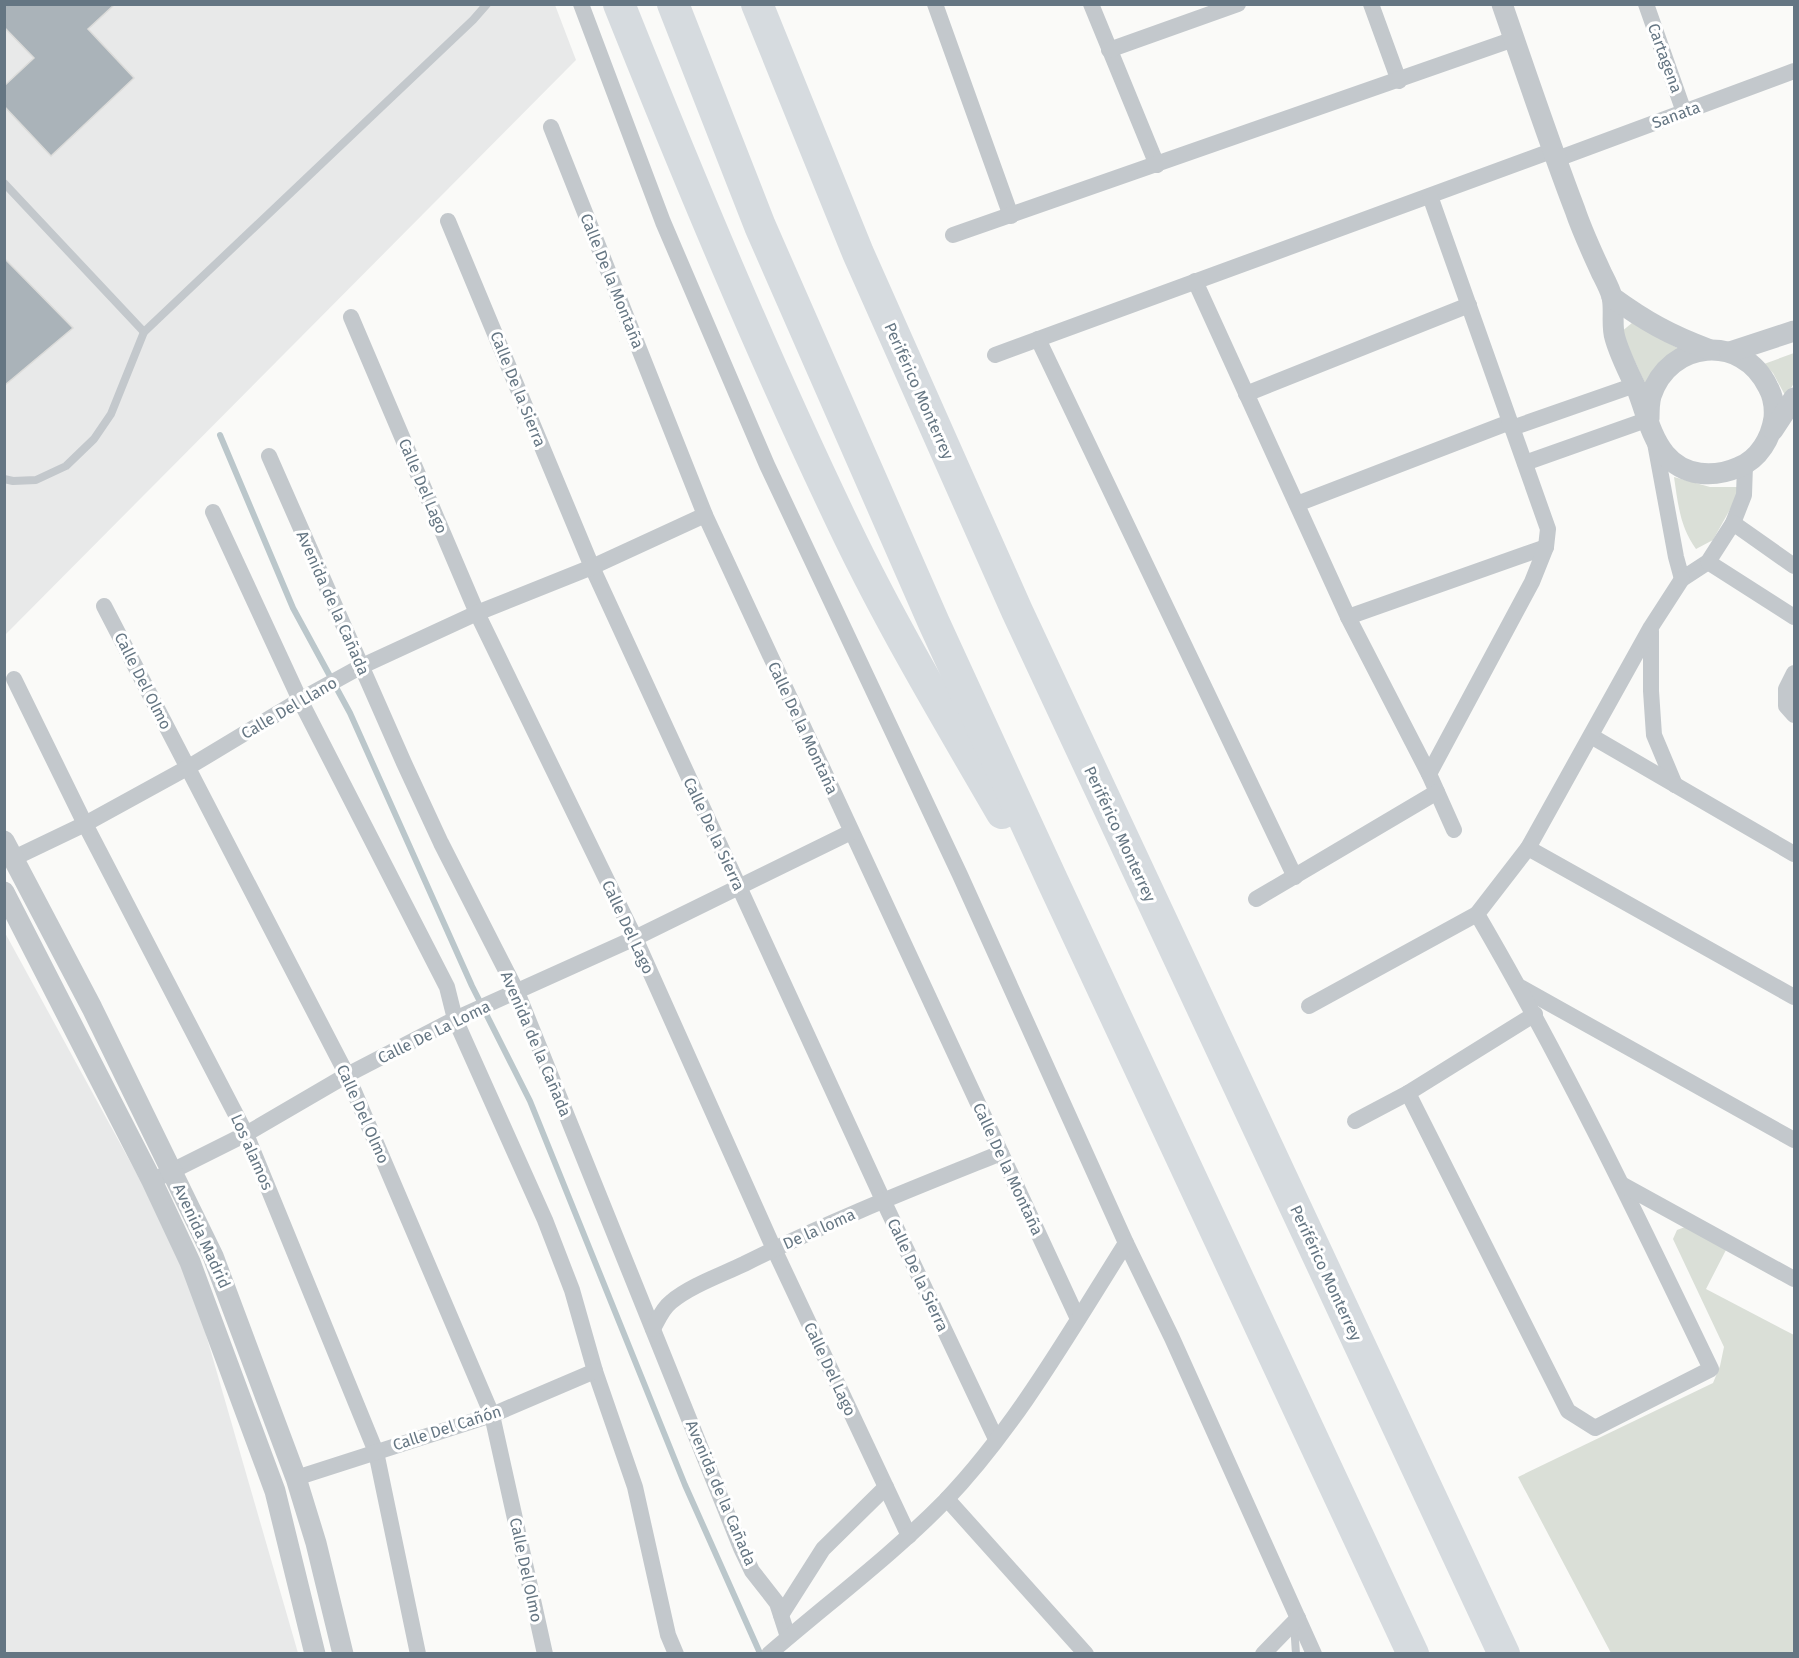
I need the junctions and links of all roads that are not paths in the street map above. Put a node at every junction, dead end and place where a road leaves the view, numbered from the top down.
1 (487, 4) edge
2 (581, 4) edge
3 (619, 4) edge
4 (673, 4) edge
5 (757, 4) edge
6 (935, 4) edge
7 (1091, 4) edge
8 (1238, 4) edge
9 (1371, 4) edge
10 (1502, 4) edge
11 (1646, 4) edge
12 (1514, 39) junction
13 (1109, 50) junction
14 (1794, 71) edge
15 (1400, 81) junction
16 (1684, 112) junction
17 (551, 127) dead end
18 (1555, 155) junction
19 (1157, 165) junction
20 (4, 183) edge
21 (1430, 196) junction
22 (1011, 216) junction
23 (448, 221) dead end
24 (953, 235) dead end
25 (1195, 281) junction
26 (1612, 297) junction
27 (1469, 305) junction
28 (351, 316) dead end
29 (1794, 331) edge
30 (144, 332) junction
31 (1038, 339) junction
32 (1720, 351) junction
33 (995, 355) dead end
34 (1635, 385) junction
35 (1245, 394) junction
36 (1794, 398) edge
37 (1511, 425) junction
38 (1652, 429) junction
39 (1770, 436) junction
40 (269, 456) dead end
41 (1525, 463) junction
42 (1745, 465) junction
43 (4, 479) edge
44 (1297, 504) junction
45 (213, 512) dead end
46 (705, 516) junction
47 (1733, 523) junction
48 (1546, 547) junction
49 (1708, 562) junction
50 (1794, 566) edge
51 (592, 567) junction
52 (1683, 579) junction
53 (104, 606) dead end
54 (477, 613) junction
55 (1348, 617) junction
56 (1794, 617) edge
57 (1651, 627) junction
58 (356, 669) junction
59 (1794, 673) edge
60 (14, 679) dead end
61 (300, 700) junction
62 (1794, 715) edge
63 (1591, 736) junction
64 (187, 768) junction
65 (1429, 774) junction
66 (1675, 785) junction
67 (1437, 792) junction
68 (85, 824) junction
69 (1454, 830) dead end
70 (851, 832) junction
71 (1528, 848) junction
72 (9, 850) edge
73 (1794, 854) edge
74 (1295, 877) junction
75 (1053, 882) junction
76 (738, 888) junction
77 (4, 892) edge
78 (1256, 898) dead end
79 (1477, 914) junction
80 (634, 938) junction
81 (1520, 987) junction
82 (511, 995) junction
83 (1794, 997) edge
84 (1309, 1006) dead end
85 (1535, 1014) junction
86 (461, 1016) junction
87 (347, 1075) junction
88 (1408, 1093) junction
89 (1355, 1121) dead end
90 (246, 1134) junction
91 (1794, 1140) edge
92 (1001, 1154) junction
93 (172, 1171) junction
94 (152, 1181) junction
95 (1623, 1185) junction
96 (883, 1200) junction
97 (1126, 1243) junction
98 (774, 1249) junction
99 (1794, 1279) edge
100 (1078, 1319) junction
101 (653, 1329) junction
102 (595, 1371) junction
103 (492, 1415) junction
104 (996, 1439) junction
105 (376, 1452) junction
106 (296, 1478) junction
107 (886, 1487) junction
108 (946, 1499) junction
109 (909, 1536) junction
110 (781, 1615) junction
111 (1296, 1621) junction
112 (788, 1637) junction
113 (315, 1653) edge
114 (343, 1653) edge
115 (418, 1653) edge
116 (544, 1653) edge
117 (676, 1653) edge
118 (769, 1653) edge
119 (1086, 1653) edge
120 (1263, 1653) edge
121 (1296, 1653) edge
122 (1314, 1653) edge
123 (1413, 1653) edge
124 (1503, 1653) edge

1 - 30 lane
2 - 97 street
3 - 75 highway
4 - 75 highway
5 - 124 highway, Periférico Monterrey
6 - 22 street
7 - 13 street
8 - 13 street
9 - 15 street
10 - 12 street
11 - 16 street, Cartagena
12 - 15 street
12 - 18 street
13 - 19 street
14 - 16 street, Sanata
15 - 19 street
16 - 18 street, Sanata
17 - 46 street, Calle De la Montaña
18 - 21 street, Sanata
18 - 26 street
19 - 22 street
20 - 30 lane
21 - 25 street, Sanata
21 - 27 street
22 - 24 street
23 - 51 street, Calle De la Sierra
25 - 31 street, Sanata
25 - 35 street
26 - 32 street
26 - 34 street
27 - 35 street
27 - 37 street
28 - 54 street, Calle Del Lago
29 - 32 street
30 - 43 lane
31 - 33 street, Sanata
31 - 74 street
32 - 38 street
32 - 39 street
34 - 37 street
34 - 38 street
35 - 44 street
36 - 39 street
37 - 41 street
37 - 44 street
38 - 41 street
38 - 42 street
38 - 52 street
39 - 42 street
40 - 58 street, Avenida de la Cañada
41 - 48 street
42 - 47 street
44 - 55 street
45 - 61 street
46 - 51 street, Calle Del Llano
46 - 70 street, Calle De la Montaña
47 - 49 street
47 - 50 street
48 - 55 street
48 - 65 street
49 - 52 street
49 - 56 street
51 - 54 street, Calle Del Llano
51 - 76 street, Calle De la Sierra
52 - 57 street
53 - 64 street, Calle Del Olmo
54 - 58 street, Calle Del Llano
54 - 80 street, Calle Del Lago
55 - 65 street
57 - 63 street
57 - 66 street
58 - 61 street, Calle Del Llano
58 - 82 street, Avenida de la Cañada
59 - 62 street
60 - 68 street, Los alamos
61 - 64 street, Calle Del Llano
61 - 86 street
63 - 66 street
63 - 71 street
64 - 68 street, Calle Del Llano
64 - 87 street, Calle Del Olmo
65 - 67 street
66 - 73 street
67 - 69 street
67 - 74 street
68 - 72 street, Calle Del Llano
68 - 90 street, Los alamos
70 - 76 street, Calle De La Loma
70 - 92 street, Calle De la Montaña
71 - 79 street
71 - 83 street
72 - 93 street, Avenida Madrid
74 - 78 street
75 - 123 highway
76 - 80 street, Calle De La Loma
76 - 96 street, Calle De la Sierra
77 - 94 street, Avenida Madrid
79 - 81 street
79 - 84 street
80 - 82 street, Calle De La Loma
80 - 98 street, Calle Del Lago
81 - 85 street
81 - 91 street
82 - 86 street, Calle De La Loma
82 - 101 street, Avenida de la Cañada
85 - 88 street
85 - 95 street
86 - 87 street, Calle De La Loma
86 - 102 street
87 - 90 street, Calle De La Loma
87 - 103 street, Calle Del Olmo
88 - 89 street
88 - 95 street
90 - 93 street, Calle De La Loma
90 - 105 street, Los alamos
92 - 96 street, De la loma
92 - 100 street, Calle De la Montaña
93 - 94 street, Calle De La Loma
93 - 106 street, Avenida Madrid
94 - 113 street, Avenida Madrid
95 - 99 street
96 - 98 street, De la loma
96 - 104 street, Calle De la Sierra
97 - 100 street
97 - 111 street
98 - 101 street, De la loma
98 - 107 street, Calle Del Lago
100 - 104 street
101 - 110 street, Avenida de la Cañada
102 - 103 street, Calle Del Cañón
102 - 117 street
103 - 105 street, Calle Del Cañón
103 - 116 street, Calle Del Olmo
104 - 108 street
105 - 106 street, Calle Del Cañón
105 - 115 street, Los alamos
106 - 114 street, Avenida Madrid
107 - 109 street, Calle Del Lago
107 - 110 street
108 - 109 street
108 - 119 street
109 - 112 street
110 - 112 street, Avenida de la Cañada
111 - 120 street
111 - 121 lane
111 - 122 street
112 - 118 street

